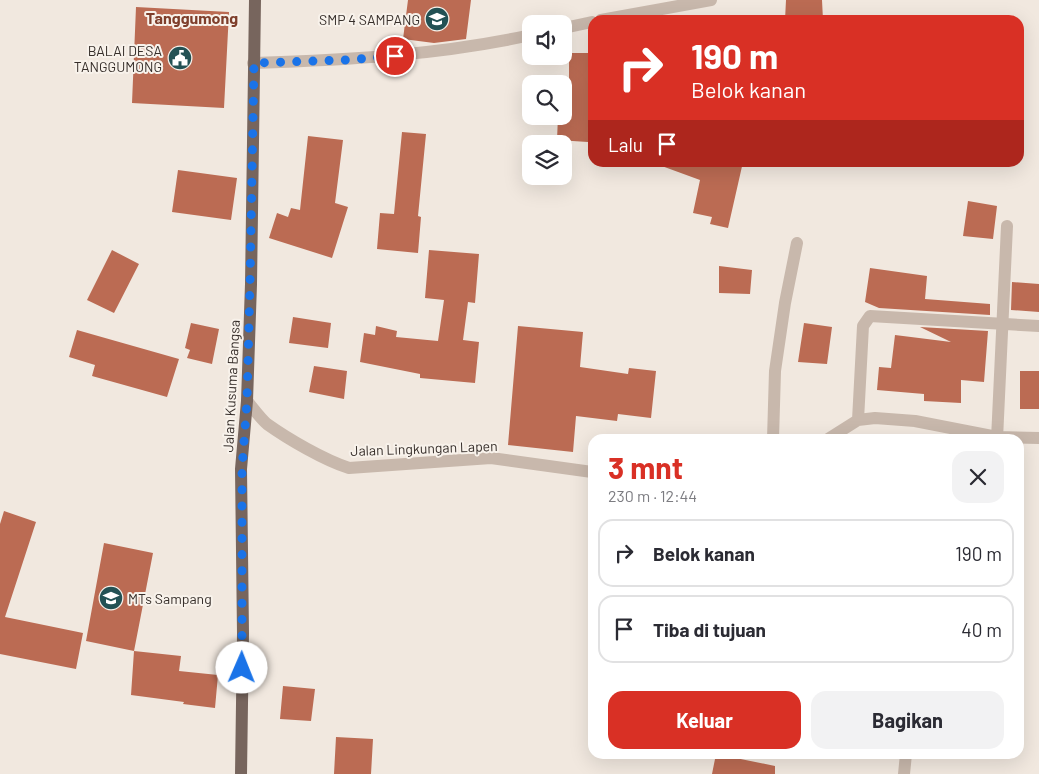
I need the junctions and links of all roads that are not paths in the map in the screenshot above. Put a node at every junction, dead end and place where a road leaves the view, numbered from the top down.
1 (255, 0) edge
2 (711, 0) edge
3 (628, 15) edge
4 (588, 23) edge
5 (572, 26) edge
6 (522, 37) edge
7 (254, 63) junction
8 (1007, 226) dead end
9 (797, 243) dead end
10 (1002, 325) junction
11 (1039, 326) edge
12 (247, 401) junction
13 (858, 420) junction
14 (773, 434) edge
15 (836, 434) edge
16 (978, 434) edge
17 (997, 434) edge
18 (1024, 438) edge
19 (1039, 438) edge
20 (588, 471) edge
21 (906, 759) edge
22 (241, 774) edge
23 (904, 774) edge

1 - 7 main road, Jalan Kusuma Bangsa
2 - 3 street
4 - 5 street
6 - 7 street
7 - 12 main road, Jalan Kusuma Bangsa
8 - 10 street
9 - 14 street
10 - 11 street
10 - 13 street
10 - 17 street
12 - 20 street, Jalan Lingkungan Lapen
12 - 22 main road, Jalan Kusuma Bangsa
13 - 15 street
13 - 16 street
18 - 19 street
21 - 23 street

